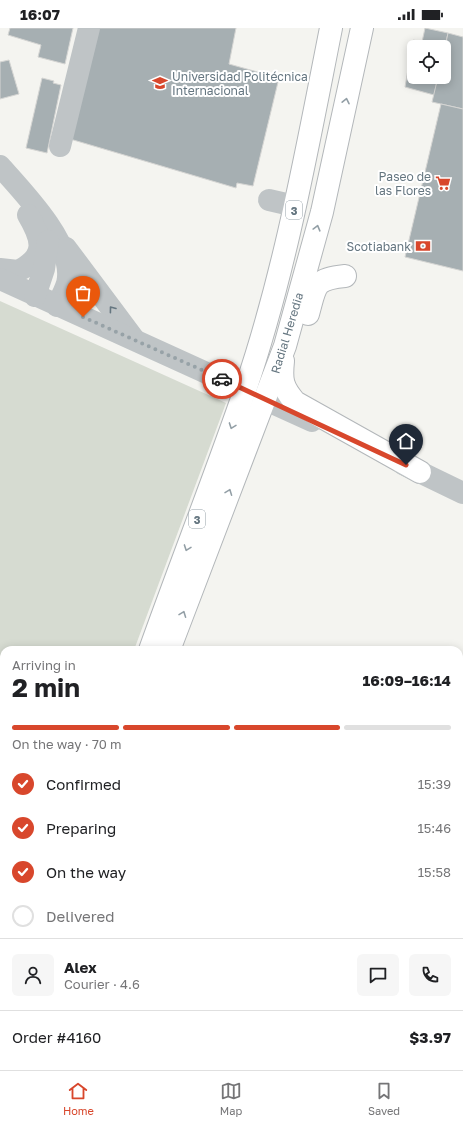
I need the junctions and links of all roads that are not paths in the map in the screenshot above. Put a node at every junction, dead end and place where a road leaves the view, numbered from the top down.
1 (89, 28) edge
2 (331, 28) edge
3 (340, 28) edge
4 (345, 28) edge
5 (362, 28) edge
6 (314, 110) junction
7 (60, 146) dead end
8 (0, 167) edge
9 (28, 199) junction
10 (269, 200) dead end
11 (295, 206) junction
12 (58, 238) junction
13 (301, 264) junction
14 (0, 269) edge
15 (0, 280) edge
16 (36, 296) junction
17 (57, 306) junction
18 (135, 340) junction
19 (285, 346) junction
20 (245, 389) junction
21 (265, 398) junction
22 (420, 472) junction
23 (463, 493) edge
24 (151, 646) edge
25 (171, 646) edge

1 - 7 street
2 - 6 main road, Radial Heredia / 3
3 - 6 main road
4 - 13 main road
13 -> 5 main road, Radial Heredia / 3
6 - 11 main road, Radial Heredia / 3
8 - 9 street
8 - 14 street
9 - 12 street
9 - 16 street
10 - 11 street
11 - 20 main road, Radial Heredia / 3
12 - 17 street
18 -> 12 street
13 - 19 main road, Radial Heredia / 3
13 - 19 main road
13 - 21 main road
15 - 16 street
16 - 17 street
17 - 18 street
18 - 20 street
19 - 21 main road, Radial Heredia / 3
19 - 22 main road
20 - 21 street
20 -> 24 main road, Radial Heredia / 3
21 - 22 street
25 -> 21 main road, Radial Heredia / 3
22 - 23 street

